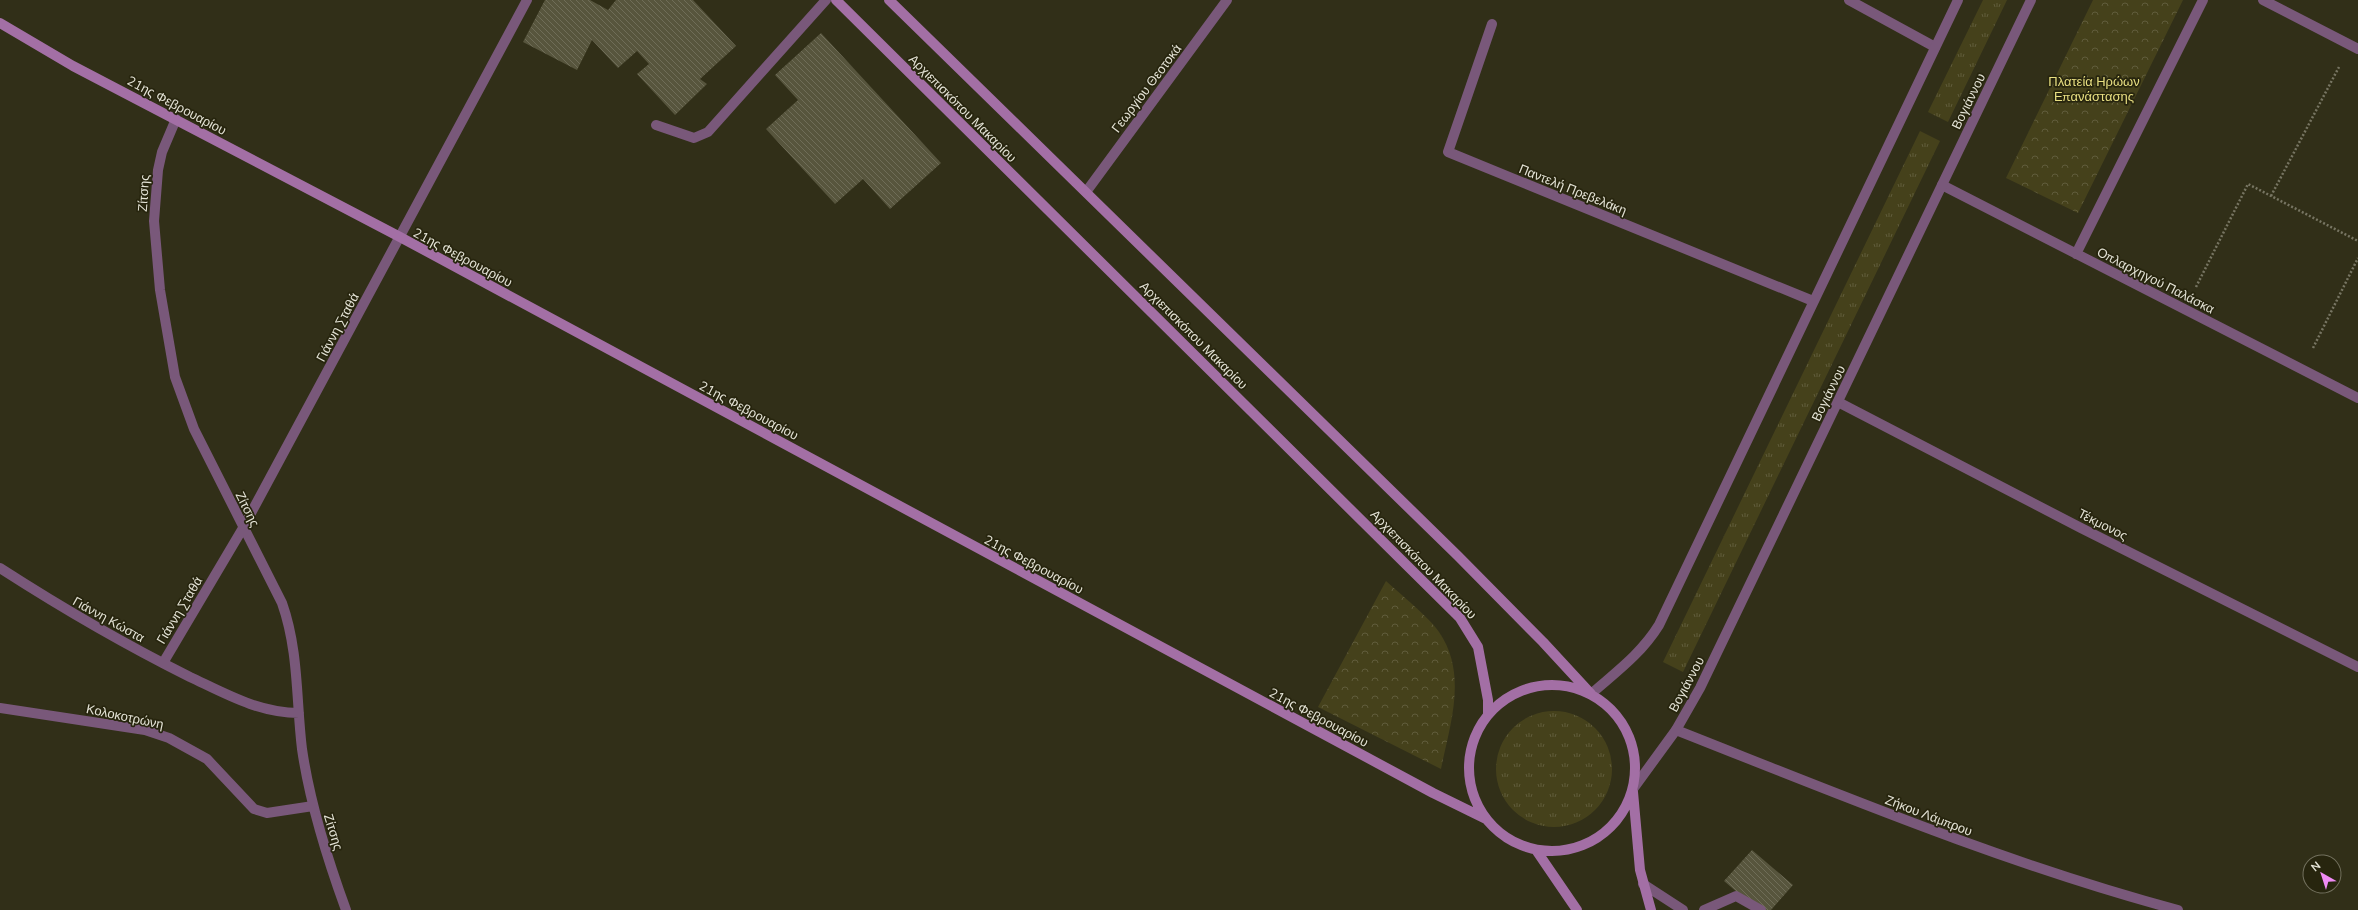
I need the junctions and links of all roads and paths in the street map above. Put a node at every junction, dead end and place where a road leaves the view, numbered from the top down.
1 (527, 0) edge
2 (826, 0) edge
3 (836, 0) edge
4 (889, 0) edge
5 (1227, 0) edge
6 (1849, 0) edge
7 (1958, 0) edge
8 (2031, 0) edge
9 (2203, 0) edge
10 (2269, 1) edge
11 (0, 23) edge
12 (1492, 24) dead end
13 (1935, 47) junction
14 (2354, 47) edge
15 (176, 119) junction
16 (656, 125) dead end
17 (1942, 185) junction
18 (1086, 192) junction
19 (2271, 196) junction
20 (400, 237) junction
21 (2358, 241) edge
22 (2076, 254) junction
23 (2358, 258) edge
24 (1813, 301) junction
25 (2185, 309) junction
26 (2302, 370) junction
27 (2358, 398) edge
28 (1838, 402) junction
29 (243, 528) junction
30 (0, 568) edge
31 (163, 663) junction
32 (2358, 667) edge
33 (1590, 694) junction
34 (0, 708) edge
35 (299, 713) junction
36 (1488, 714) junction
37 (1676, 730) junction
38 (1633, 789) junction
39 (313, 806) junction
40 (1486, 818) junction
41 (1536, 850) junction
42 (1643, 884) junction
43 (346, 910) edge
44 (1577, 910) edge
45 (1651, 910) edge
46 (1684, 910) edge
47 (1704, 910) edge
48 (1761, 910) edge
49 (2178, 910) edge

1 - 20 street, Γιάννη Σταθά
2 - 16 street
3 - 36 main road, Αρχιεπισκόπου Μακαρίου
4 - 18 main road
5 - 18 street, Γεωργίου Θεοτοκά
6 - 13 street
7 - 13 street
8 - 17 street, Βογιάννου
9 - 22 street
10 - 14 street
11 - 15 main road, 21ης Φεβρουαρίου
12 - 24 street, Παντελή Πρεβελάκη
13 - 24 street
14 - 19 path
15 - 20 main road, 21ης Φεβρουαρίου
15 - 29 street, Ζίτσης
17 - 22 street, Οπλαρχηγού Παλάσκα
17 - 28 street, Βογιάννου
18 - 33 main road
19 - 21 path
19 - 25 path
20 - 29 street, Γιάννη Σταθά
20 - 40 main road, 21ης Φεβρουαρίου
22 - 25 street, Οπλαρχηγού Παλάσκα
23 - 26 path
24 - 33 street
25 - 26 street, Οπλαρχηγού Παλάσκα
26 - 27 street, Οπλαρχηγού Παλάσκα
28 - 32 street, Τέκμονος
28 - 37 street, Βογιάννου
29 - 31 street, Γιάννη Σταθά
29 - 35 street, Ζίτσης
30 - 31 street, Γιάννη Κώστα
31 - 35 street, Γιάννη Κώστα
33 - 36 main road
33 - 38 main road
34 - 39 street, Κολοκοτρώνη
35 - 39 street, Ζίτσης
36 - 40 main road
37 - 38 street, Βογιάννου
37 - 49 street, Ζήκου Λάμπρου
38 - 41 main road
38 - 42 main road
39 - 43 street, Ζίτσης
40 - 41 main road
41 - 44 main road
42 - 45 main road
42 - 46 street
47 - 48 street

